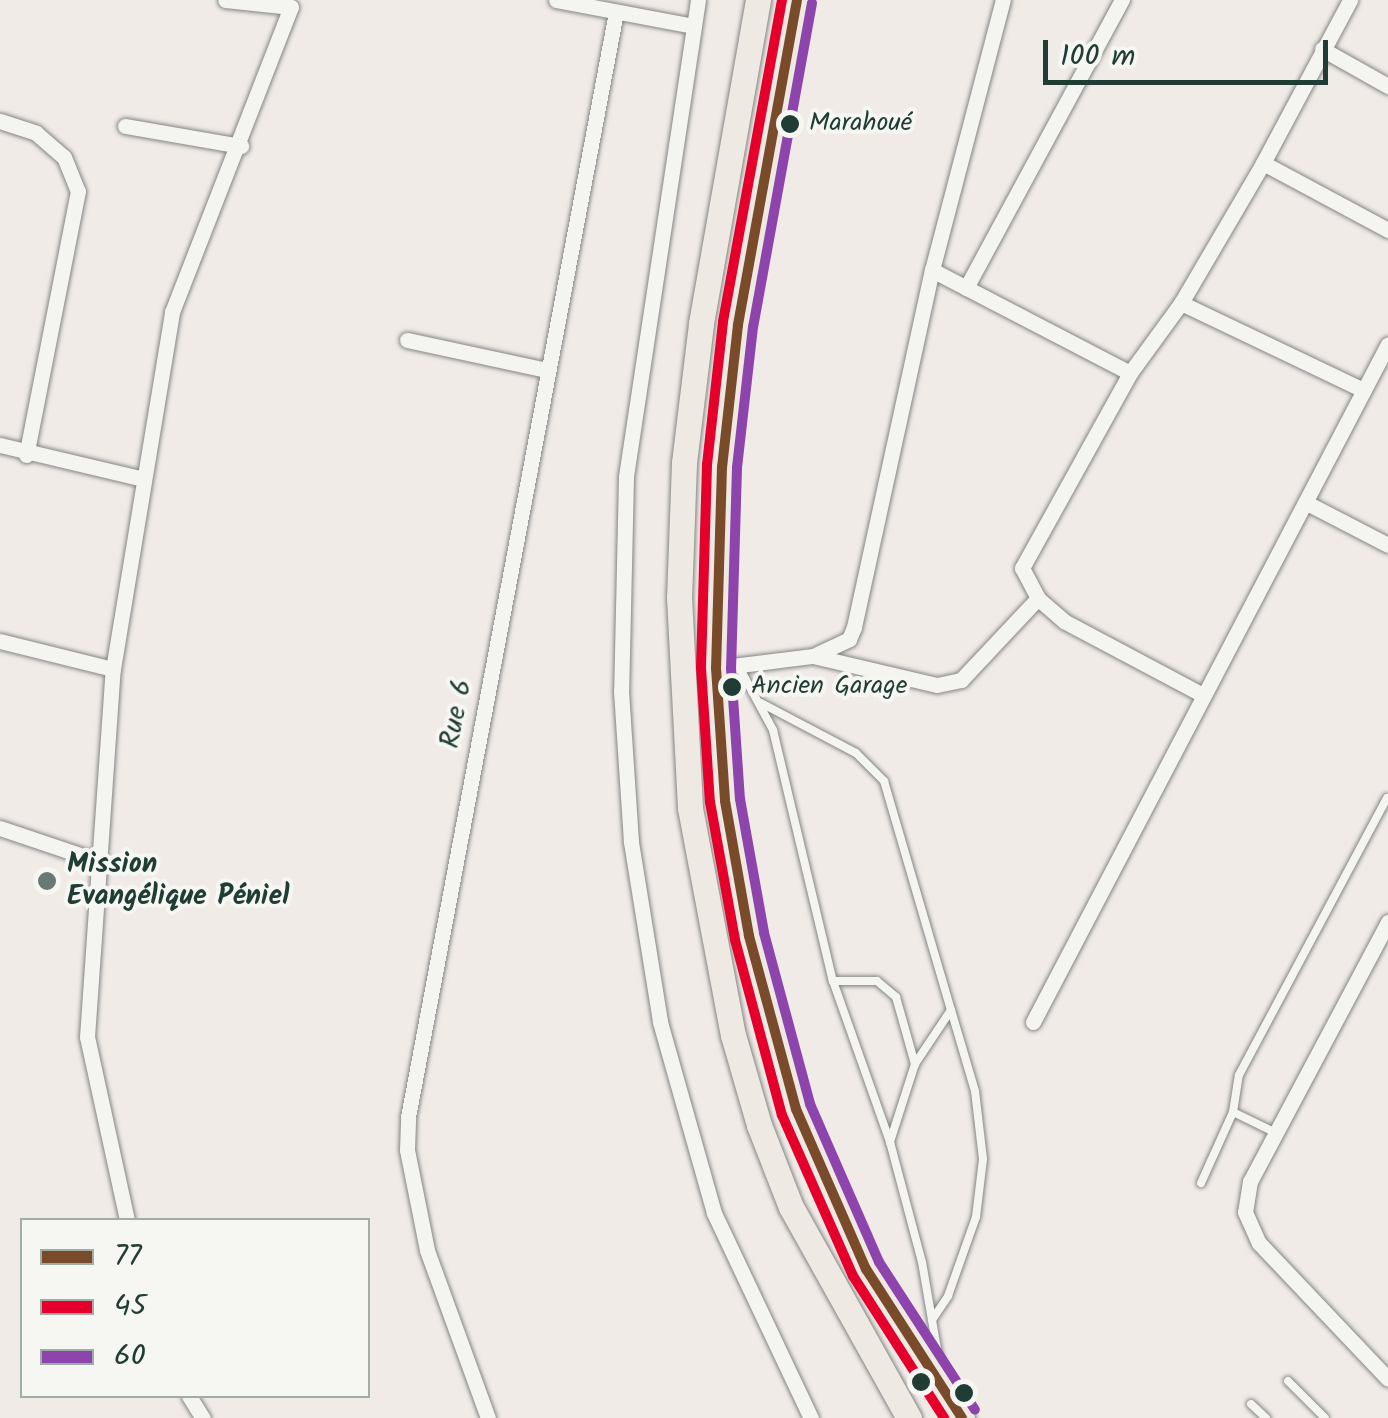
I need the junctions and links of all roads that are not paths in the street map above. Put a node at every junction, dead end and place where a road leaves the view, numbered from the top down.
1 (224, 0) edge
2 (556, 0) edge
3 (698, 0) edge
4 (758, 0) edge
5 (797, 0) edge
6 (1003, 0) edge
7 (1122, 0) edge
8 (1350, 0) edge
9 (616, 12) junction
10 (694, 26) junction
11 (1322, 49) junction
12 (1388, 86) edge
13 (0, 122) edge
14 (125, 126) dead end
15 (241, 146) junction
16 (1263, 163) junction
17 (1388, 230) edge
18 (932, 270) junction
19 (966, 288) junction
20 (1181, 304) junction
21 (407, 340) dead end
22 (1388, 344) edge
23 (547, 370) junction
24 (1130, 373) junction
25 (1363, 390) junction
26 (0, 446) edge
27 (26, 455) junction
28 (140, 478) junction
29 (1307, 503) junction
30 (1388, 546) edge
31 (1038, 598) junction
32 (0, 642) edge
33 (813, 656) junction
34 (728, 667) junction
35 (113, 669) junction
36 (1203, 695) junction
37 (758, 701) junction
38 (1387, 798) edge
39 (0, 828) edge
40 (101, 862) junction
41 (1388, 922) edge
42 (834, 980) junction
43 (952, 1010) junction
44 (1033, 1022) dead end
45 (915, 1064) junction
46 (1234, 1112) junction
47 (1276, 1133) junction
48 (890, 1142) junction
49 (1201, 1183) dead end
50 (127, 1218) edge
51 (932, 1320) junction
52 (1388, 1379) edge
53 (1288, 1381) dead end
54 (944, 1395) junction
55 (1251, 1404) dead end
56 (488, 1418) edge
57 (811, 1418) edge
58 (909, 1418) edge
59 (962, 1418) edge
60 (1266, 1418) edge
61 (1326, 1418) edge

1 - 15 street
2 - 9 street
3 - 10 street
4 - 58 main road
5 - 34 main road
6 - 18 street
7 - 19 street
8 - 11 street
9 - 10 street
9 - 23 street, Rue 6
10 - 57 street
11 - 12 street
11 - 16 street
13 - 27 street
14 - 15 street
15 - 28 street
16 - 17 street
16 - 20 street
18 - 19 street
18 - 33 street
19 - 24 street
20 - 24 street
20 - 25 street
21 - 23 street
22 - 25 street
23 - 56 street, Rue 6
24 - 31 street
25 - 29 street
26 - 27 street
27 - 28 street
28 - 35 street
29 - 30 street
29 - 36 street
31 - 33 street
31 - 36 street
32 - 35 street
33 - 34 street
34 - 37 lane
34 - 54 main road
35 - 40 street
36 - 44 street
37 - 42 lane
37 - 43 lane
38 - 46 lane
39 - 40 street
40 - 50 street
41 - 47 street
42 - 45 lane
42 - 48 lane
43 - 45 lane
43 - 51 lane
45 - 48 lane
46 - 47 lane
46 - 49 lane
47 - 52 street
48 - 51 lane
51 - 54 lane
53 - 61 lane
54 - 59 main road
55 - 60 lane

